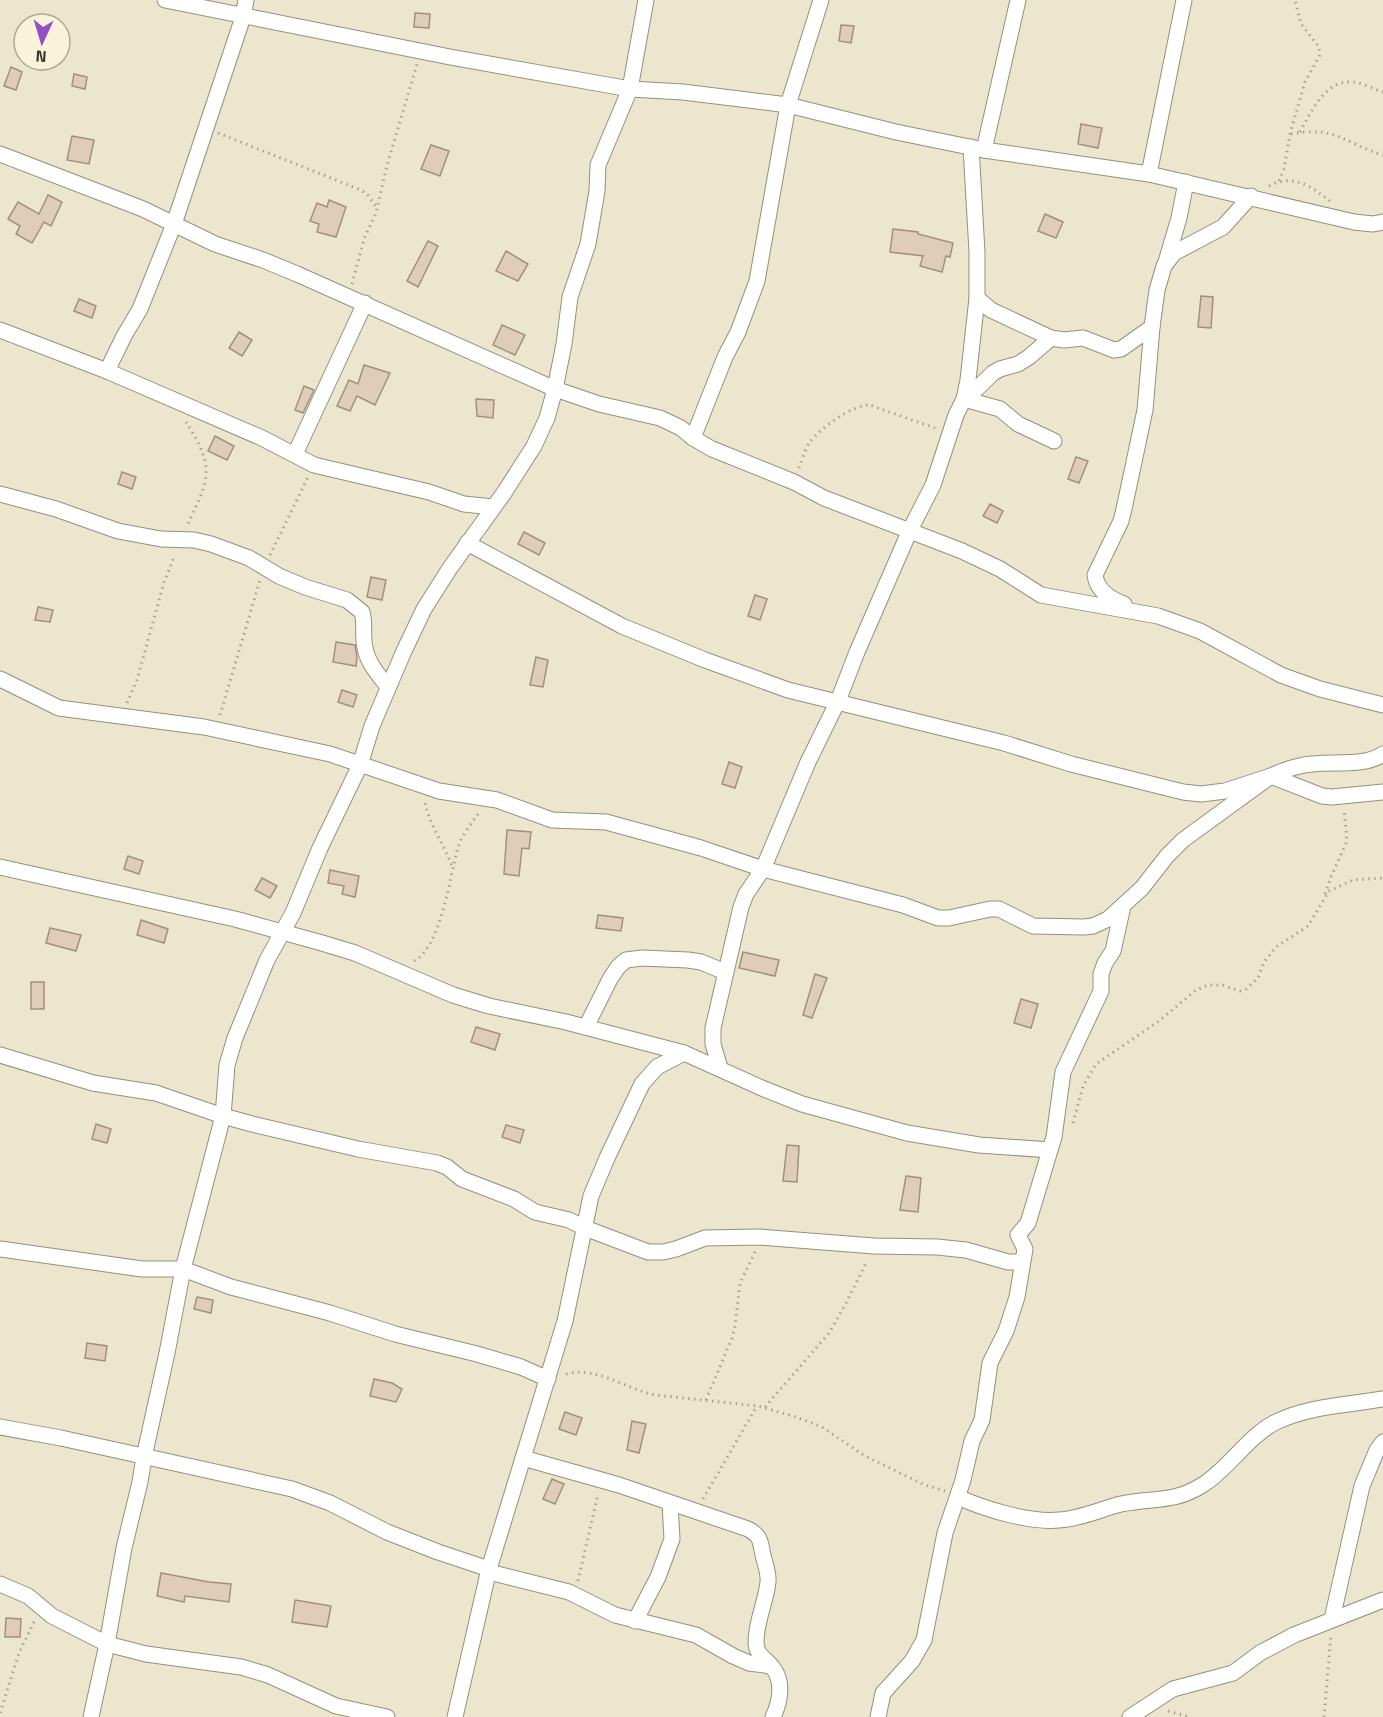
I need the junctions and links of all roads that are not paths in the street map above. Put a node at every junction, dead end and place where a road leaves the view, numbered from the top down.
1 (165, 0) edge
2 (246, 0) edge
3 (646, 0) edge
4 (821, 0) edge
5 (1018, 0) edge
6 (1184, 0) edge
7 (243, 16) junction
8 (630, 89) junction
9 (788, 105) junction
10 (978, 149) junction
11 (0, 154) edge
12 (1149, 174) junction
13 (1186, 182) junction
14 (1251, 196) junction
15 (1383, 222) edge
16 (174, 224) junction
17 (1166, 262) junction
18 (977, 298) junction
19 (365, 303) junction
20 (1152, 327) junction
21 (0, 330) edge
22 (1051, 338) junction
23 (107, 371) junction
24 (555, 389) junction
25 (965, 399) junction
26 (693, 438) junction
27 (1054, 441) dead end
28 (295, 454) junction
29 (0, 494) edge
30 (493, 507) junction
31 (910, 530) junction
32 (467, 543) junction
33 (1158, 616) junction
34 (0, 679) edge
35 (388, 687) junction
36 (838, 701) junction
37 (1383, 705) edge
38 (1383, 754) edge
39 (360, 765) junction
40 (1271, 776) junction
41 (1383, 792) edge
42 (0, 867) edge
43 (763, 869) junction
44 (1122, 906) junction
45 (282, 932) junction
46 (725, 972) junction
47 (586, 1027) junction
48 (684, 1053) junction
49 (0, 1055) edge
50 (720, 1068) junction
51 (223, 1116) junction
52 (1051, 1146) junction
53 (585, 1228) junction
54 (0, 1249) edge
55 (1022, 1262) junction
56 (183, 1269) junction
57 (548, 1379) junction
58 (1383, 1399) edge
59 (0, 1427) edge
60 (1383, 1442) edge
61 (144, 1457) junction
62 (524, 1458) junction
63 (958, 1497) junction
64 (670, 1503) junction
65 (489, 1570) junction
66 (0, 1584) edge
67 (1383, 1600) edge
68 (1332, 1619) junction
69 (635, 1621) junction
70 (107, 1644) junction
71 (773, 1667) junction
72 (91, 1717) edge
73 (387, 1717) edge
74 (455, 1717) edge
75 (773, 1717) edge
76 (878, 1717) edge
77 (1130, 1717) edge

1 - 7 street
2 - 7 street
3 - 8 street
4 - 9 street
5 - 10 street
6 - 12 street
7 - 8 street
7 - 16 street
8 - 9 street
8 - 24 street
9 - 10 street
9 - 26 street
10 - 12 street
10 - 18 street
11 - 16 street
12 - 13 street
13 - 14 street
13 - 17 street
14 - 15 street
14 - 17 street
16 - 19 street
16 - 23 street
17 - 20 street
18 - 22 street
18 - 25 street
19 - 24 street
19 - 28 street
20 - 22 street
20 - 33 street
21 - 23 street
22 - 25 street
23 - 28 street
24 - 26 street
24 - 30 street
25 - 27 street
25 - 31 street
26 - 31 street
28 - 30 street
29 - 35 street
30 - 32 street
31 - 33 street
31 - 36 street
32 - 35 street
32 - 36 street
33 - 37 street
34 - 39 street
35 - 39 street
36 - 40 street
36 - 43 street
38 - 40 street
39 - 43 street
39 - 45 street
40 - 41 street
40 - 44 street
42 - 45 street
43 - 44 street
43 - 46 street
44 - 52 street
45 - 47 street
45 - 51 street
46 - 47 street
46 - 50 street
47 - 48 street
48 - 50 street
48 - 53 street
49 - 51 street
50 - 52 street
51 - 53 street
51 - 56 street
52 - 55 street
53 - 55 street
53 - 57 street
54 - 56 street
55 - 63 street
56 - 57 street
56 - 61 street
57 - 62 street
58 - 63 street
59 - 61 street
60 - 68 street
61 - 65 street
61 - 70 street
62 - 64 street
62 - 65 street
63 - 76 street
64 - 69 street
64 - 71 street
65 - 69 street
65 - 74 street
66 - 70 street
67 - 68 street
68 - 77 street
69 - 71 street
70 - 72 street
70 - 73 street
71 - 75 street

